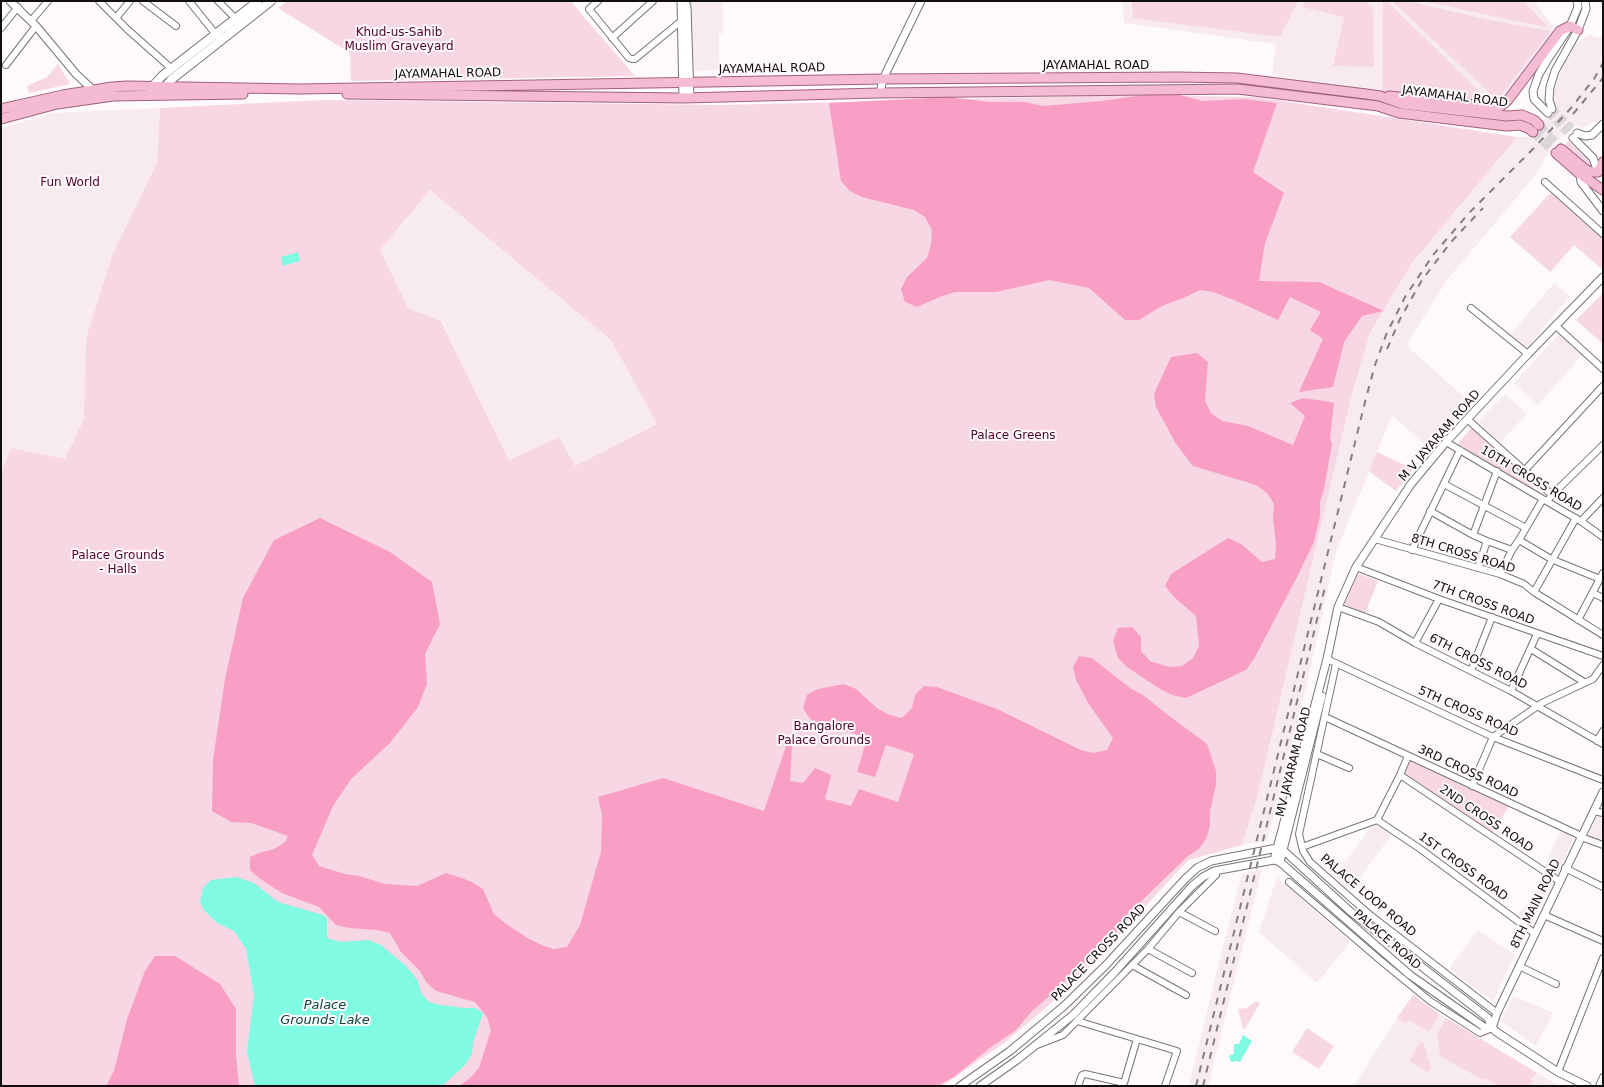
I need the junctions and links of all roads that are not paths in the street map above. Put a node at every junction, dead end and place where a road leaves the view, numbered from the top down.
1 (10, 1) edge
2 (48, 1) edge
3 (100, 1) edge
4 (130, 1) edge
5 (143, 1) edge
6 (189, 1) edge
7 (218, 1) edge
8 (258, 1) edge
9 (271, 1) edge
10 (598, 1) edge
11 (653, 1) edge
12 (681, 1) edge
13 (685, 1) edge
14 (921, 1) edge
15 (1577, 1) edge
16 (1586, 1) edge
17 (18, 7) junction
18 (116, 18) junction
19 (236, 19) junction
20 (680, 22) junction
21 (34, 24) junction
22 (176, 26) dead end
23 (1, 28) edge
24 (1574, 28) junction
25 (219, 37) junction
26 (612, 38) junction
27 (6, 65) dead end
28 (172, 69) junction
29 (76, 74) junction
30 (883, 79) junction
31 (686, 82) junction
32 (163, 90) junction
33 (150, 91) junction
34 (880, 93) junction
35 (94, 95) junction
36 (82, 96) junction
37 (1380, 96) junction
38 (687, 98) junction
39 (1, 109) edge
40 (1, 119) edge
41 (1603, 124) edge
42 (1603, 162) edge
43 (1580, 174) junction
44 (1601, 175) edge
45 (1545, 182) dead end
46 (1603, 190) edge
47 (1603, 212) edge
48 (1603, 234) edge
49 (1603, 277) edge
50 (1471, 308) dead end
51 (1556, 326) junction
52 (1528, 354) junction
53 (1603, 369) edge
54 (1603, 386) edge
55 (1467, 419) junction
56 (1446, 442) junction
57 (1603, 445) edge
58 (1460, 450) junction
59 (1525, 470) junction
60 (1497, 471) junction
61 (1444, 484) junction
62 (1552, 495) junction
63 (1603, 498) edge
64 (1545, 500) junction
65 (1485, 506) junction
66 (1430, 511) junction
67 (1578, 520) junction
68 (1526, 528) junction
69 (1473, 535) junction
70 (1603, 537) edge
71 (1375, 539) junction
72 (1519, 540) junction
73 (1488, 541) junction
74 (1412, 550) junction
75 (1512, 550) junction
76 (1552, 559) junction
77 (1356, 567) junction
78 (1478, 568) junction
79 (1500, 574) junction
80 (1601, 576) edge
81 (1534, 592) junction
82 (1592, 593) junction
83 (1603, 598) edge
84 (1439, 599) junction
85 (1338, 607) junction
86 (1492, 617) junction
87 (1578, 620) junction
88 (1537, 634) junction
89 (1603, 635) edge
90 (1415, 643) junction
91 (1531, 649) junction
92 (1603, 656) edge
93 (1327, 659) junction
94 (1336, 664) junction
95 (1603, 665) edge
96 (1471, 671) junction
97 (1584, 682) junction
98 (1512, 691) junction
99 (1538, 706) junction
100 (1325, 717) junction
101 (1603, 731) edge
102 (1493, 737) junction
103 (1600, 743) edge
104 (1316, 754) junction
105 (1408, 756) junction
106 (1349, 768) dead end
107 (1400, 775) junction
108 (1603, 780) edge
109 (1472, 786) junction
110 (1603, 792) edge
111 (1594, 811) junction
112 (1603, 813) edge
113 (1377, 820) junction
114 (1581, 837) junction
115 (1603, 845) edge
116 (1302, 847) junction
117 (1280, 849) junction
118 (1235, 856) junction
119 (1277, 861) junction
120 (1238, 867) junction
121 (1565, 868) junction
122 (1216, 875) dead end
123 (1559, 881) junction
124 (1290, 882) dead end
125 (1603, 887) edge
126 (1179, 912) junction
127 (1544, 915) junction
128 (1215, 932) dead end
129 (1534, 933) junction
130 (1603, 941) edge
131 (1148, 949) junction
132 (1603, 958) edge
133 (1132, 965) junction
134 (1519, 966) junction
135 (1192, 973) dead end
136 (1556, 984) dead end
137 (1186, 994) dead end
138 (1497, 1013) junction
139 (1077, 1021) junction
140 (1492, 1028) junction
141 (1137, 1039) junction
142 (1034, 1047) junction
143 (1010, 1051) junction
144 (1017, 1060) junction
145 (1558, 1072) junction
146 (1603, 1077) edge
147 (960, 1086) edge
148 (980, 1086) edge
149 (1078, 1086) edge
150 (1165, 1086) edge
151 (1587, 1086) edge
152 (1600, 1086) edge

1 - 17 street
2 - 21 street
3 - 18 street
4 - 18 street
5 - 22 street
6 - 25 street
7 - 19 street
8 - 19 main road
9 - 25 main road
10 - 26 street
11 - 26 street
12 - 20 street
13 - 31 street
14 - 30 street
15 - 24 street
16 - 24 street
17 - 21 street
17 - 23 street
18 - 28 street
19 - 25 main road
20 - 26 street
20 - 31 street
21 - 27 street
21 - 29 street
24 - 24 street
24 - 37 main road
25 - 28 main road
25 - 32 main road
28 - 33 main road
29 - 35 street
29 - 36 street
30 - 31 main road, JAYAMAHAL ROAD
30 - 34 street
30 - 37 main road, JAYAMAHAL ROAD
31 - 32 main road, JAYAMAHAL ROAD
31 - 38 street
32 - 33 main road, JAYAMAHAL ROAD
32 - 38 main road, JAYAMAHAL ROAD
33 - 35 main road, JAYAMAHAL ROAD
34 - 37 main road, JAYAMAHAL ROAD
34 - 38 main road, JAYAMAHAL ROAD
35 - 36 main road, JAYAMAHAL ROAD
36 - 39 main road, JAYAMAHAL ROAD
36 - 40 main road, JAYAMAHAL ROAD
41 - 44 street
42 - 44 main road
43 - 44 main road
43 - 46 main road
43 - 47 street
45 - 48 street
49 - 51 street, M V JAYARAM ROAD
50 - 52 street
51 - 52 street, M V JAYARAM ROAD
51 - 53 street
52 - 55 street, M V JAYARAM ROAD
54 - 59 street
55 - 56 street, M V JAYARAM ROAD
55 - 59 street
56 - 58 street, 10TH CROSS ROAD
56 - 71 street, M V JAYARAM ROAD
57 - 62 street
58 - 60 street, 10TH CROSS ROAD
58 - 61 street
59 - 62 street
60 - 64 street, 10TH CROSS ROAD
60 - 65 street
61 - 65 street
61 - 66 street
62 - 64 street
63 - 67 street
64 - 67 street, 10TH CROSS ROAD
64 - 68 street
65 - 68 street
65 - 69 street
66 - 69 street
66 - 74 street
67 - 70 street, 10TH CROSS ROAD
67 - 76 street
68 - 72 street
69 - 73 street
71 - 74 street, 8TH CROSS ROAD
71 - 77 street, M V JAYARAM ROAD
72 - 75 street
72 - 76 street
73 - 75 street
73 - 78 street
74 - 78 street, 8TH CROSS ROAD
75 - 79 street
76 - 80 street
76 - 81 street
77 - 84 street, 7TH CROSS ROAD
77 - 85 street, M V JAYARAM ROAD
78 - 79 street, 8TH CROSS ROAD
79 - 81 street, 8TH CROSS ROAD
80 - 82 street
81 - 87 street, 8TH CROSS ROAD
82 - 83 street
82 - 87 street
84 - 86 street, 7TH CROSS ROAD
84 - 90 street
85 - 90 street, 6TH CROSS ROAD
85 - 93 street, M V JAYARAM ROAD
86 - 88 street, 7TH CROSS ROAD
86 - 96 street
87 - 89 street, 8TH CROSS ROAD
88 - 91 street
88 - 92 street, 7TH CROSS ROAD
90 - 96 street, 6TH CROSS ROAD
91 - 97 street
91 - 98 street
93 - 94 street, 5TH CROSS ROAD
93 - 117 street, MV JAYARAM ROAD
94 - 100 street, PALACE LOOP ROAD
94 - 102 street, 5TH CROSS ROAD
95 - 97 street
96 - 98 street, 6TH CROSS ROAD
97 - 99 street
98 - 99 street, 6TH CROSS ROAD
99 - 102 street
99 - 103 street, 6TH CROSS ROAD
100 - 104 street, PALACE LOOP ROAD
100 - 105 street, 3RD CROSS ROAD
101 - 103 street
102 - 108 street, 5TH CROSS ROAD
102 - 109 street
104 - 106 street
104 - 116 street, PALACE LOOP ROAD
105 - 107 street
105 - 109 street, 3RD CROSS ROAD
107 - 113 street
107 - 123 street, 2ND CROSS ROAD
109 - 114 street, 3RD CROSS ROAD
110 - 111 street, 8TH MAIN ROAD
111 - 112 street
111 - 114 street, 8TH MAIN ROAD
113 - 116 street
113 - 129 street, 1ST CROSS ROAD
114 - 115 street, 3RD CROSS ROAD
114 - 121 street, 8TH MAIN ROAD
116 - 138 street, PALACE LOOP ROAD
117 - 118 street, PALACE CROSS ROAD
117 - 119 street, MV JAYARAM ROAD
117 - 140 street, PALACE ROAD
118 - 120 street
118 - 143 street, PALACE CROSS ROAD
119 - 120 street, PALACE CROSS ROAD
119 - 140 street, PALACE ROAD
120 - 142 street, PALACE CROSS ROAD
121 - 123 street, 8TH MAIN ROAD
121 - 125 street
122 - 126 street
123 - 127 street, 8TH MAIN ROAD
124 - 140 street
126 - 128 street
126 - 131 street
127 - 129 street, 8TH MAIN ROAD
127 - 130 street
129 - 134 street, 8TH MAIN ROAD
131 - 133 street
131 - 135 street
132 - 145 street
133 - 137 street
133 - 139 street
134 - 136 street
134 - 138 street, 8TH MAIN ROAD
138 - 140 street, 8TH MAIN ROAD
139 - 141 street
139 - 142 street
140 - 145 street, PALACE ROAD
141 - 149 street
141 - 150 street
142 - 144 street, PALACE CROSS ROAD
143 - 144 street
143 - 147 street, PALACE CROSS ROAD
144 - 148 street, PALACE CROSS ROAD
145 - 151 street, PALACE ROAD
146 - 152 street

